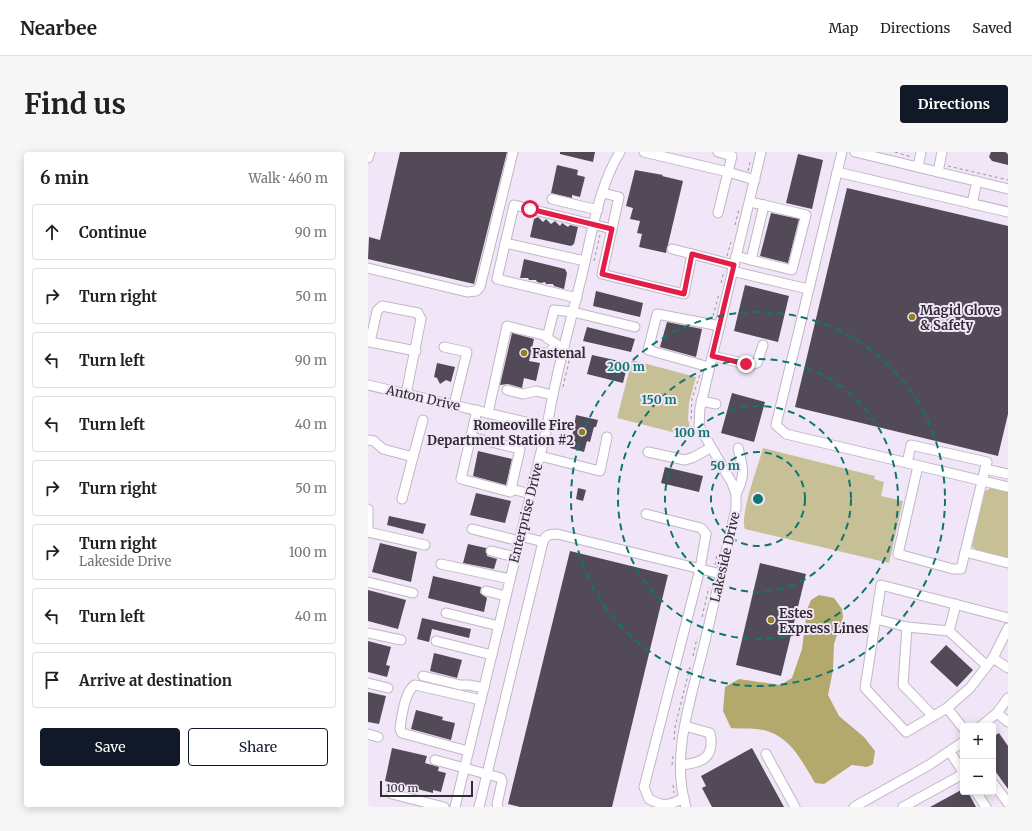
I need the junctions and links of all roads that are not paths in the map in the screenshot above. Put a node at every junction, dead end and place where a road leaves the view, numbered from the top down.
1 (370, 152) edge
2 (513, 152) edge
3 (620, 152) edge
4 (718, 152) edge
5 (761, 152) edge
6 (842, 152) edge
7 (855, 152) edge
8 (942, 152) edge
9 (649, 153) edge
10 (883, 155) edge
11 (368, 158) edge
12 (920, 159) edge
13 (939, 168) junction
14 (728, 172) junction
15 (837, 172) junction
16 (751, 178) junction
17 (977, 181) junction
18 (1008, 189) edge
19 (603, 193) junction
20 (552, 199) dead end
21 (750, 202) junction
22 (972, 204) junction
23 (764, 205) junction
24 (598, 210) junction
25 (1008, 212) edge
26 (718, 213) dead end
27 (594, 224) junction
28 (612, 229) junction
29 (505, 243) junction
30 (672, 249) dead end
31 (692, 254) junction
32 (751, 260) junction
33 (586, 261) junction
34 (732, 264) junction
35 (368, 268) edge
36 (808, 288) junction
37 (577, 298) junction
38 (573, 312) junction
39 (715, 325) junction
40 (635, 327) dead end
41 (547, 334) junction
42 (369, 345) edge
43 (763, 345) dead end
44 (444, 347) dead end
45 (560, 347) junction
46 (416, 351) junction
47 (536, 353) dead end
48 (712, 356) junction
49 (706, 366) junction
50 (368, 385) edge
51 (507, 390) dead end
52 (406, 394) junction
53 (552, 395) junction
54 (701, 401) junction
55 (716, 404) dead end
56 (454, 405) junction
57 (477, 410) junction
58 (488, 413) junction
59 (423, 420) dead end
60 (547, 427) junction
61 (471, 437) junction
62 (608, 437) dead end
63 (368, 440) edge
64 (710, 448) junction
65 (738, 448) dead end
66 (648, 452) dead end
67 (540, 456) junction
68 (413, 457) junction
69 (906, 463) junction
70 (918, 466) junction
71 (985, 469) junction
72 (1008, 474) edge
73 (983, 481) junction
74 (1008, 487) edge
75 (511, 489) junction
76 (531, 494) junction
77 (736, 494) junction
78 (402, 499) dead end
79 (368, 509) edge
80 (646, 514) dead end
81 (472, 529) dead end
82 (368, 532) edge
83 (520, 539) junction
84 (543, 542) junction
85 (425, 545) dead end
86 (490, 551) dead end
87 (965, 552) junction
88 (516, 557) junction
89 (1008, 563) edge
90 (442, 564) dead end
91 (700, 569) junction
92 (717, 573) junction
93 (510, 579) junction
94 (368, 582) edge
95 (486, 591) dead end
96 (413, 593) dead end
97 (506, 596) junction
98 (956, 604) junction
99 (446, 613) dead end
100 (1008, 618) edge
101 (876, 619) junction
102 (499, 626) junction
103 (907, 627) junction
104 (1008, 628) edge
105 (949, 631) junction
106 (368, 633) edge
107 (401, 640) dead end
108 (436, 641) dead end
109 (492, 655) junction
110 (993, 658) junction
111 (987, 666) junction
112 (1008, 668) edge
113 (423, 676) dead end
114 (368, 683) edge
115 (388, 688) dead end
116 (484, 688) junction
117 (1008, 698) edge
118 (481, 700) junction
119 (947, 708) junction
120 (997, 713) junction
121 (933, 716) junction
122 (1008, 722) edge
123 (985, 723) edge
124 (960, 724) edge
125 (685, 726) junction
126 (368, 734) edge
127 (378, 737) dead end
128 (960, 745) edge
129 (468, 751) junction
130 (950, 752) junction
131 (766, 754) dead end
132 (435, 760) dead end
133 (677, 766) junction
134 (464, 768) junction
135 (960, 768) edge
136 (487, 774) junction
137 (960, 775) edge
138 (996, 787) edge
139 (392, 794) dead end
140 (978, 795) edge
141 (682, 802) edge
142 (1008, 803) edge
143 (857, 806) edge
144 (444, 807) edge
145 (455, 807) edge
146 (479, 807) edge
147 (498, 807) edge
148 (795, 807) edge
149 (903, 807) edge
150 (986, 807) edge

1 - 11 street
2 - 35 street
3 - 19 street, Enterprise Drive
4 - 14 street
5 - 16 street, Lakeside Drive
6 - 15 street
7 - 10 street
8 - 13 street
9 - 14 street
10 - 12 street
12 - 13 street
13 - 17 street
14 - 16 street
14 - 26 street
15 - 22 street
15 - 36 street
16 - 21 street, Lakeside Drive
17 - 18 street
17 - 22 street
19 - 24 street, Enterprise Drive
19 - 28 street
20 - 24 street
21 - 23 street
21 - 34 street, Lakeside Drive
22 - 25 street
23 - 32 street
23 - 32 street
24 - 27 street, Enterprise Drive
27 - 28 street
27 - 29 street
27 - 33 street, Enterprise Drive
28 - 31 street
29 - 33 street
29 - 37 street
30 - 31 street
31 - 34 street
32 - 34 street
33 - 37 street, Enterprise Drive
34 - 36 street
34 - 39 street, Lakeside Drive
36 - 69 street
37 - 38 street, Enterprise Drive
38 - 40 street
38 - 41 street
38 - 45 street, Enterprise Drive
39 - 48 street, Lakeside Drive
39 - 49 street
41 - 45 street
41 - 58 street
42 - 46 street
42 - 46 street
43 - 48 street
44 - 56 street
45 - 47 street
45 - 53 street, Enterprise Drive
46 - 52 street
48 - 49 street, Lakeside Drive
49 - 54 street, Lakeside Drive
50 - 52 street, Anton Drive
51 - 53 street
52 - 56 street, Anton Drive
53 - 60 street, Enterprise Drive
54 - 55 street
54 - 64 street, Lakeside Drive
56 - 57 street, Anton Drive
57 - 58 street, Anton Drive
57 - 61 street
58 - 60 street, Anton Drive
59 - 68 street
60 - 67 street, Enterprise Drive
61 - 75 street
61 - 75 street
62 - 67 street
63 - 68 street
64 - 66 street
64 - 77 street, Lakeside Drive
65 - 77 street
67 - 76 street, Enterprise Drive
68 - 78 street
69 - 70 street
69 - 71 street
70 - 73 street
70 - 87 street
71 - 72 street
71 - 73 street
73 - 74 street
73 - 87 street
75 - 76 street
76 - 83 street, Enterprise Drive
77 - 92 street, Lakeside Drive
79 - 82 street
80 - 91 street
81 - 83 street
82 - 85 street
83 - 84 street
83 - 88 street, Enterprise Drive
84 - 91 street
84 - 136 street
86 - 88 street
87 - 89 street
88 - 93 street, Enterprise Drive
90 - 93 street
91 - 92 street
91 - 141 street
92 - 125 street, Lakeside Drive
93 - 97 street, Enterprise Drive
94 - 96 street
95 - 97 street
97 - 102 street, Enterprise Drive
98 - 100 street
98 - 101 street
98 - 105 street
99 - 102 street
101 - 103 street
101 - 121 street
102 - 109 street, Enterprise Drive
103 - 105 street
103 - 121 street
104 - 110 street
105 - 111 street
106 - 107 street
108 - 109 street
109 - 116 street, Enterprise Drive
110 - 111 street
110 - 112 street
111 - 119 street
113 - 116 street
114 - 115 street
116 - 118 street, Enterprise Drive
117 - 120 street
118 - 129 street, Enterprise Drive
118 - 129 street
119 - 121 street
119 - 124 street
120 - 122 street
120 - 123 street
125 - 133 street, Lakeside Drive
125 - 133 street
126 - 127 street
128 - 130 street
129 - 134 street, Enterprise Drive
130 - 135 street
130 - 143 street
131 - 148 street
132 - 134 street
133 - 141 street, Lakeside Drive
134 - 136 street
134 - 145 street, Enterprise Drive
136 - 146 street
136 - 147 street
137 - 149 street
138 - 142 street
139 - 144 street
140 - 150 street

